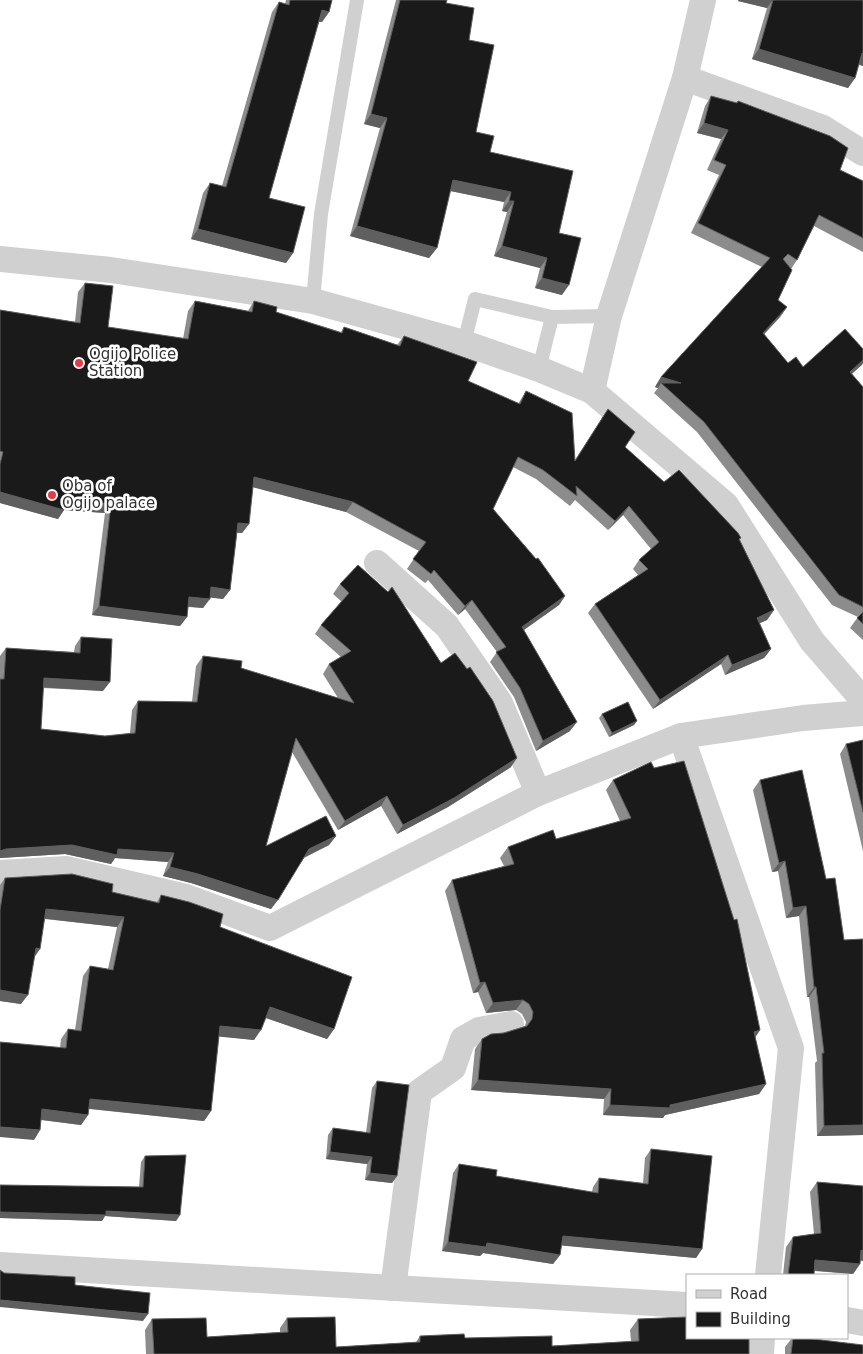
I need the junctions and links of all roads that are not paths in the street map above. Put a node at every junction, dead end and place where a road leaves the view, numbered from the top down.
1 (357, 0) edge
2 (703, 0) edge
3 (685, 78) junction
4 (863, 153) edge
5 (0, 259) edge
6 (312, 301) junction
7 (609, 316) junction
8 (552, 317) junction
9 (464, 343) junction
10 (539, 369) junction
11 (592, 390) junction
12 (377, 562) dead end
13 (863, 700) edge
14 (863, 713) edge
15 (681, 736) junction
16 (538, 793) junction
17 (0, 874) edge
18 (511, 1024) dead end
19 (0, 1265) edge
20 (768, 1274) edge
21 (393, 1288) junction
22 (686, 1305) edge
23 (848, 1320) edge
24 (863, 1323) edge
25 (762, 1339) edge
26 (761, 1354) edge

1 - 6 lane
2 - 3 street
3 - 4 street
3 - 7 street
5 - 6 street
6 - 9 street
7 - 8 lane
7 - 11 street
8 - 9 lane
8 - 10 lane
9 - 10 street
10 - 11 street
11 - 13 street
12 - 16 street
14 - 15 street
15 - 16 street
15 - 20 street
16 - 17 street
18 - 21 street
19 - 21 street
21 - 22 street
23 - 24 street
25 - 26 street

